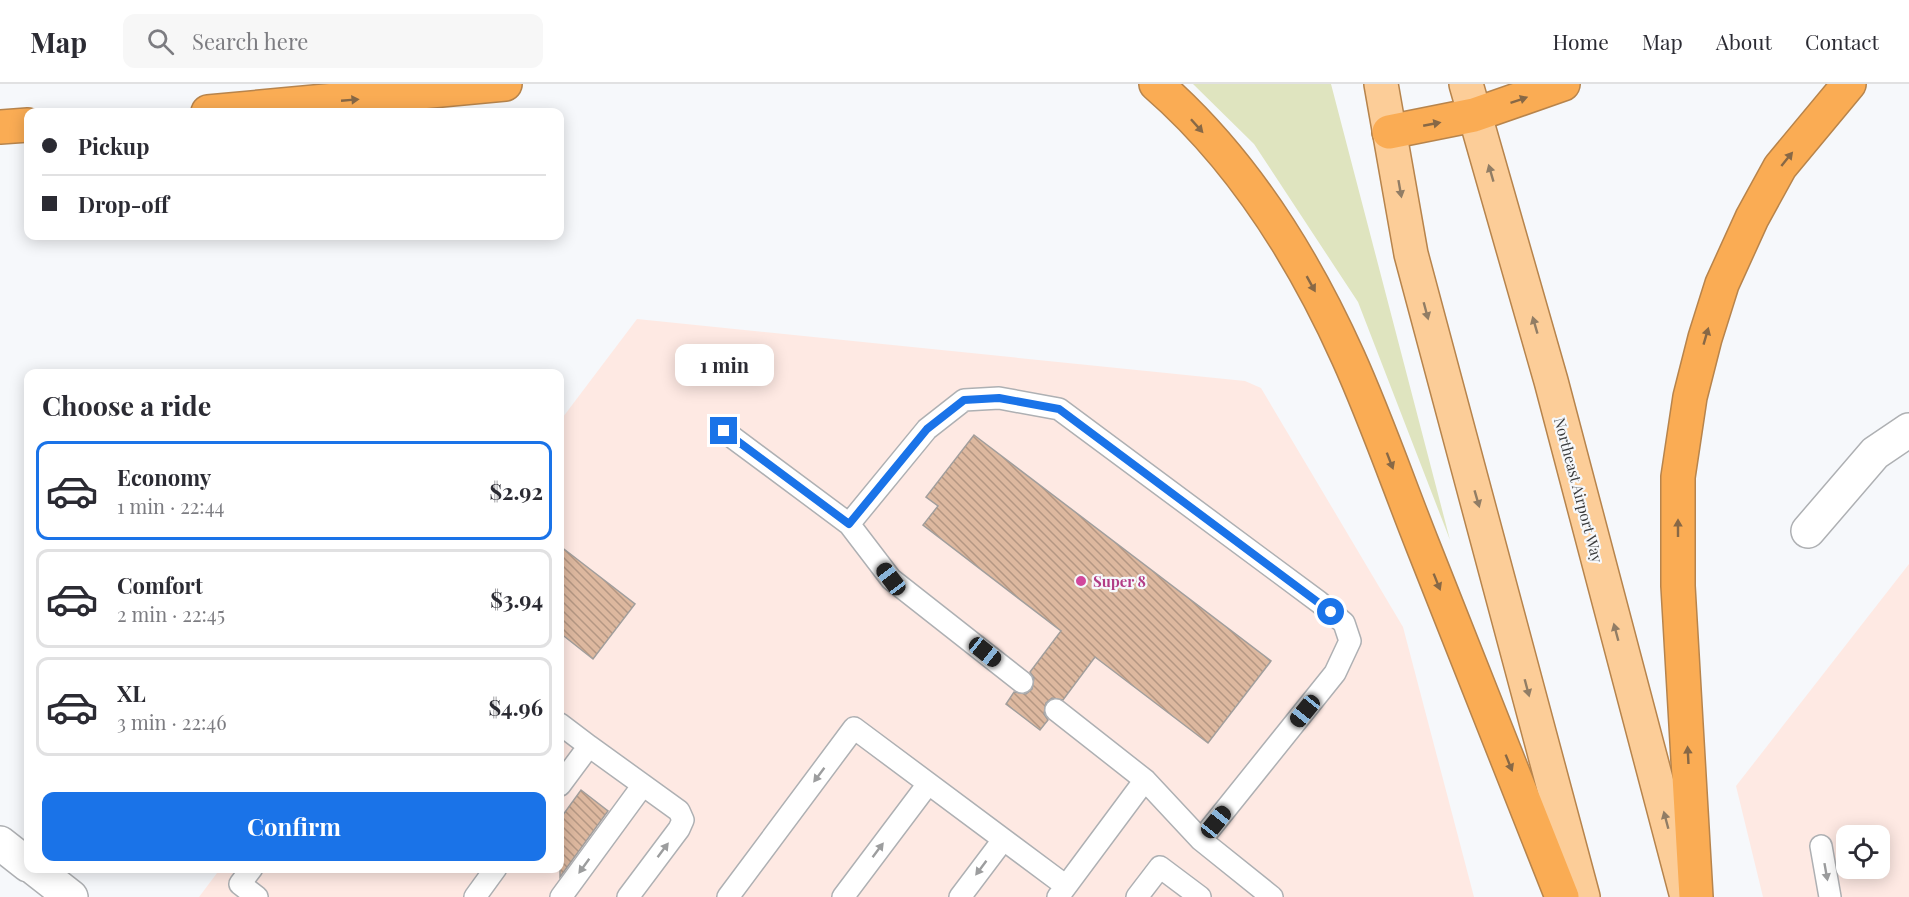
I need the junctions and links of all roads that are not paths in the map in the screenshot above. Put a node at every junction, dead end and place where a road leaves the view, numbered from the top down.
1 (505, 84) edge
2 (1156, 84) edge
3 (1381, 84) edge
4 (1466, 84) edge
5 (1563, 84) edge
6 (1849, 84) edge
7 (250, 108) edge
8 (1474, 115) junction
9 (24, 125) edge
10 (0, 127) edge
11 (1389, 132) junction
12 (1909, 430) edge
13 (724, 431) dead end
14 (849, 524) junction
15 (1808, 531) dead end
16 (1022, 682) dead end
17 (1056, 710) dead end
18 (564, 727) edge
19 (589, 746) junction
20 (564, 780) edge
21 (1145, 780) junction
22 (928, 784) junction
23 (643, 785) junction
24 (1003, 840) junction
25 (1201, 840) junction
26 (0, 843) edge
27 (1821, 846) dead end
28 (24, 862) edge
29 (40, 873) edge
30 (492, 873) edge
31 (240, 883) edge
32 (1062, 892) edge
33 (71, 897) edge
34 (257, 897) edge
35 (475, 897) edge
36 (561, 897) edge
37 (628, 897) edge
38 (728, 897) edge
39 (843, 897) edge
40 (960, 897) edge
41 (1137, 897) edge
42 (1200, 897) edge
43 (1272, 897) edge
44 (1563, 897) edge
45 (1583, 897) edge
46 (1687, 897) edge
47 (1696, 897) edge
48 (1830, 897) edge

7 -> 1 highway
2 -> 44 highway
3 - 11 main road
4 - 8 main road, Northeast Airport Way
8 -> 5 highway
47 -> 6 highway
11 -> 8 highway
46 -> 8 main road, Northeast Airport Way
9 - 10 highway
11 -> 45 main road
12 - 15 street
13 - 14 lane
14 - 16 lane
14 - 25 lane
17 - 21 lane
18 - 19 lane
19 - 20 lane
19 - 23 lane
21 - 25 lane
21 - 32 lane
22 - 24 lane
22 -> 38 lane
39 -> 22 lane
23 -> 36 lane
37 -> 23 lane
24 - 32 lane
24 -> 40 lane
25 - 43 lane
26 - 28 street
27 -> 48 lane
29 - 33 street
30 - 35 lane
31 - 34 lane
41 - 42 lane

